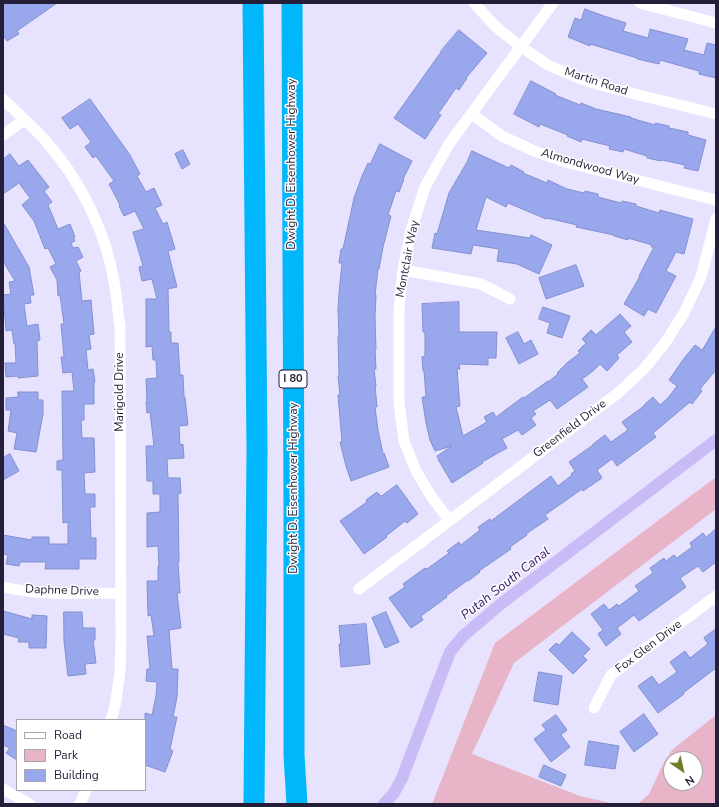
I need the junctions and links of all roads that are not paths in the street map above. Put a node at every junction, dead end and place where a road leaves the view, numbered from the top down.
1 (253, 3) edge
2 (292, 3) edge
3 (474, 3) edge
4 (553, 3) edge
5 (640, 3) edge
6 (716, 22) edge
7 (520, 46) junction
8 (3, 99) edge
9 (472, 114) junction
10 (716, 114) edge
11 (24, 120) junction
12 (3, 135) edge
13 (716, 200) edge
14 (716, 219) edge
15 (403, 270) junction
16 (510, 299) dead end
17 (449, 520) junction
18 (3, 586) edge
19 (359, 589) dead end
20 (121, 592) junction
21 (716, 596) edge
22 (594, 708) dead end
23 (111, 719) edge
24 (3, 789) edge
25 (86, 791) edge
26 (30, 804) edge
27 (80, 804) edge
28 (254, 804) edge
29 (297, 804) edge

1 - 28 highway
2 - 29 highway, Dwight D. Eisenhower Highway / I 80
3 - 7 street, Martin Road
4 - 7 street, Montclair Way
5 - 6 street
7 - 9 street, Montclair Way
7 - 10 street, Martin Road
8 - 11 street, Marigold Drive
9 - 13 street, Almondwood Way
9 - 15 street, Montclair Way
11 - 12 street
11 - 20 street, Marigold Drive
14 - 17 street, Greenfield Drive
15 - 16 street
15 - 17 street, Montclair Way
17 - 19 street, Greenfield Drive
18 - 20 street, Daphne Drive
20 - 23 street, Marigold Drive
21 - 22 street, Fox Glen Drive
24 - 26 street
25 - 27 street

